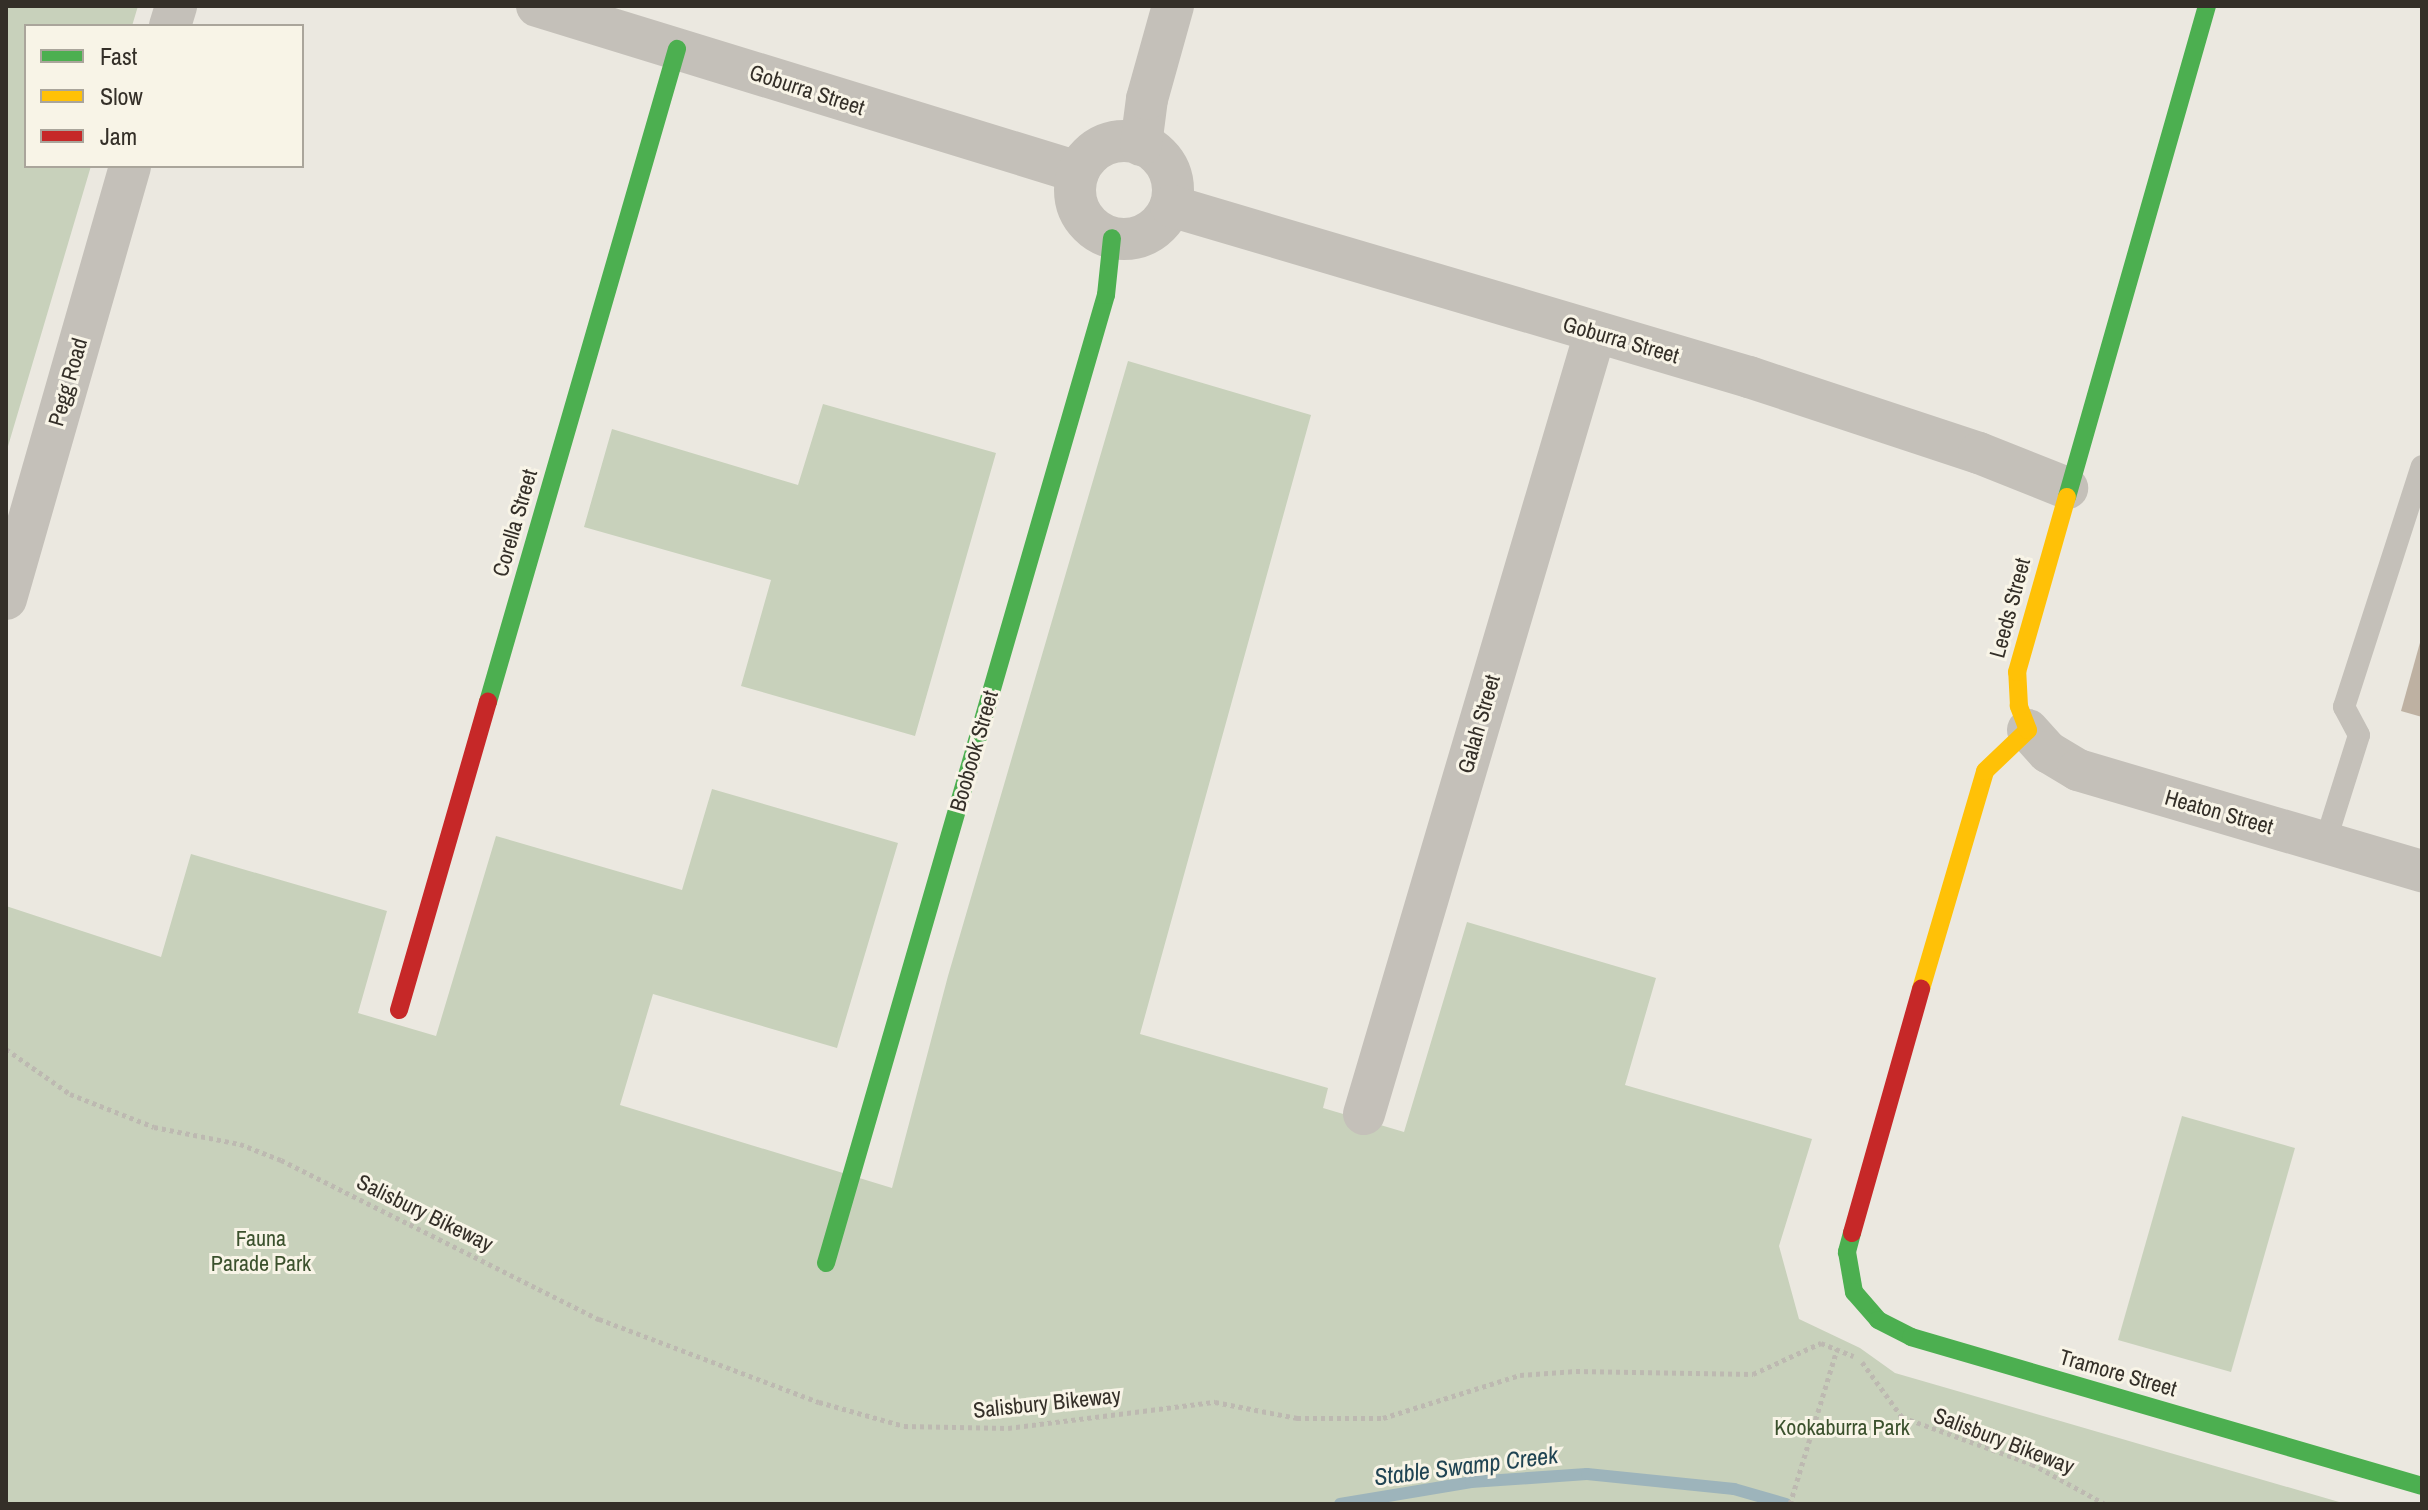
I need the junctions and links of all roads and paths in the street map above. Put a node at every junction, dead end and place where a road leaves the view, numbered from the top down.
1 (537, 6) edge
2 (1173, 6) edge
3 (2207, 6) edge
4 (677, 49) junction
5 (1141, 145) junction
6 (129, 168) edge
7 (1078, 172) junction
8 (1171, 206) junction
9 (1112, 238) junction
10 (1595, 333) junction
11 (2422, 466) edge
12 (2067, 488) junction
13 (6, 599) edge
14 (2028, 730) junction
15 (2325, 843) junction
16 (2422, 871) edge
17 (399, 1010) dead end
18 (6, 1049) edge
19 (1364, 1114) dead end
20 (826, 1263) dead end
21 (1837, 1349) junction
22 (2422, 1486) edge
23 (1790, 1504) edge
24 (2105, 1504) edge

1 - 4 street, Goburra Street
2 - 5 street
3 - 12 street, Leeds Street
4 - 7 street, Goburra Street
4 - 17 street, Corella Street
5 - 7 street
5 - 8 street
6 - 13 street, Pegg Road
7 - 9 street
8 - 9 street
8 - 10 street, Goburra Street
9 - 20 street, Boobook Street
10 - 12 street, Goburra Street
10 - 19 street, Galah Street
11 - 15 lane
12 - 14 street, Leeds Street
14 - 15 street, Heaton Street
14 - 22 street, Tramore Street
15 - 16 street, Heaton Street
18 - 21 path, Salisbury Bikeway
21 - 23 path
21 - 24 path, Salisbury Bikeway

